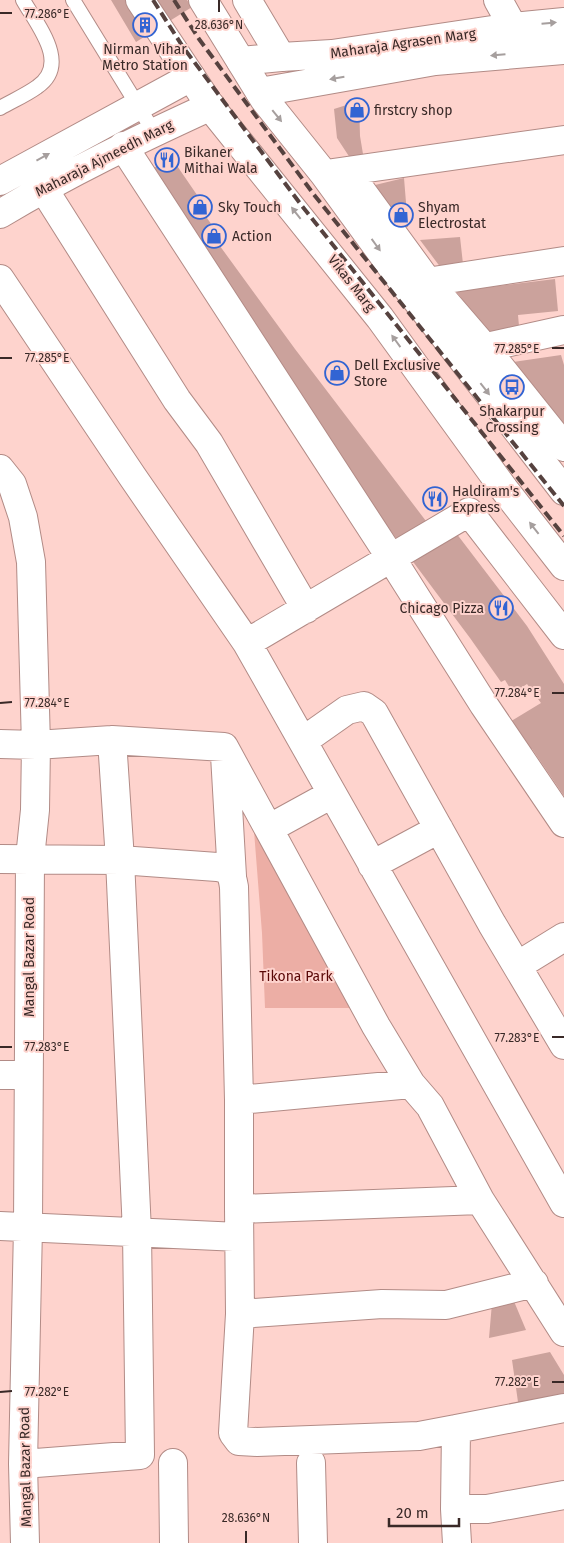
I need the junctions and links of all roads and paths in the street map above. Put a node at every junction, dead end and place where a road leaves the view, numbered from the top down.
1 (23, 0) edge
2 (73, 0) edge
3 (140, 0) edge
4 (203, 0) edge
5 (246, 0) edge
6 (498, 0) edge
7 (564, 22) edge
8 (513, 27) junction
9 (564, 50) edge
10 (280, 57) junction
11 (241, 61) junction
12 (191, 77) junction
13 (260, 92) junction
14 (138, 106) junction
15 (211, 106) junction
16 (0, 108) edge
17 (154, 132) junction
18 (564, 140) edge
19 (123, 146) junction
20 (336, 172) junction
21 (0, 181) edge
22 (43, 188) junction
23 (0, 214) edge
24 (564, 261) edge
25 (0, 279) edge
26 (416, 283) junction
27 (564, 330) edge
28 (484, 347) junction
29 (458, 353) junction
30 (564, 447) edge
31 (0, 469) edge
32 (564, 491) edge
33 (391, 558) junction
34 (564, 566) edge
35 (306, 609) junction
36 (564, 635) edge
37 (247, 643) junction
38 (112, 740) junction
39 (303, 741) junction
40 (0, 744) edge
41 (36, 745) junction
42 (224, 747) junction
43 (332, 794) junction
44 (564, 823) edge
45 (270, 828) junction
46 (439, 829) junction
47 (30, 858) junction
48 (0, 859) edge
49 (120, 860) junction
50 (372, 865) junction
51 (232, 876) junction
52 (564, 937) edge
53 (517, 966) junction
54 (564, 1045) edge
55 (0, 1075) edge
56 (28, 1075) junction
57 (411, 1084) junction
58 (239, 1100) junction
59 (480, 1200) junction
60 (564, 1203) edge
61 (238, 1209) junction
62 (0, 1226) edge
63 (28, 1228) junction
64 (137, 1232) junction
65 (239, 1237) junction
66 (534, 1283) junction
67 (240, 1314) junction
68 (564, 1332) edge
69 (564, 1408) edge
70 (456, 1429) junction
71 (173, 1463) dead end
72 (310, 1463) dead end
73 (23, 1464) junction
74 (564, 1495) edge
75 (455, 1509) junction
76 (25, 1543) edge
77 (174, 1543) edge
78 (313, 1543) edge
79 (457, 1543) edge

1 - 16 lane
2 - 14 lane
3 - 12 street, Vikas Marg
4 - 11 street
5 - 10 street
6 - 8 street
8 -> 7 street, Maharaja Agrasen Marg
8 - 10 street, Maharaja Agrasen Marg
9 -> 13 street, Maharaja Agrasen Marg
10 - 11 street, Maharaja Agrasen Marg
11 - 13 street
12 - 14 street, Maharaja Ajmeedh Marg
12 - 15 street, Vikas Marg
13 -> 20 street
14 - 17 lane
21 -> 14 street, Maharaja Ajmeedh Marg
15 - 17 street, Maharaja Ajmeedh Marg
34 -> 15 street, Vikas Marg
17 - 19 street, Maharaja Ajmeedh Marg
18 - 20 street
19 - 22 street, Maharaja Ajmeedh Marg
19 - 33 street
20 - 26 street
22 - 23 street, Maharaja Ajmeedh Marg
22 - 35 street
24 - 26 street
25 - 37 street
26 - 28 street
26 - 29 street
27 - 28 street
28 - 29 street
28 - 30 street
29 -> 32 street
31 - 41 street, Mangal Bazar Road
33 - 35 street
33 - 36 street
33 - 44 street
35 - 37 street
37 - 39 street
38 - 41 street
38 - 42 street
38 - 49 street
39 - 43 street
39 - 46 street
40 - 41 street
41 - 47 street, Mangal Bazar Road
42 - 45 street
42 - 51 street
43 - 45 street
43 - 50 street
45 - 57 street
46 - 50 street
46 - 53 street
47 - 48 street
47 - 49 street
47 - 56 street, Mangal Bazar Road
49 - 51 street
49 - 64 street
50 - 60 street
51 - 58 street
52 - 53 street
53 - 54 street
55 - 56 street
56 - 63 street, Mangal Bazar Road
57 - 58 street
57 - 59 street
58 - 61 street
59 - 61 street
59 - 66 street
61 - 65 street
62 - 63 street
63 - 64 street
63 - 73 street, Mangal Bazar Road
64 - 65 street
64 - 73 street
65 - 67 street
66 - 67 street
66 - 68 street
67 - 70 street
69 - 70 street
70 - 75 street
71 - 77 street
72 - 78 street
73 - 76 street, Mangal Bazar Road
74 - 75 street
75 - 79 street

